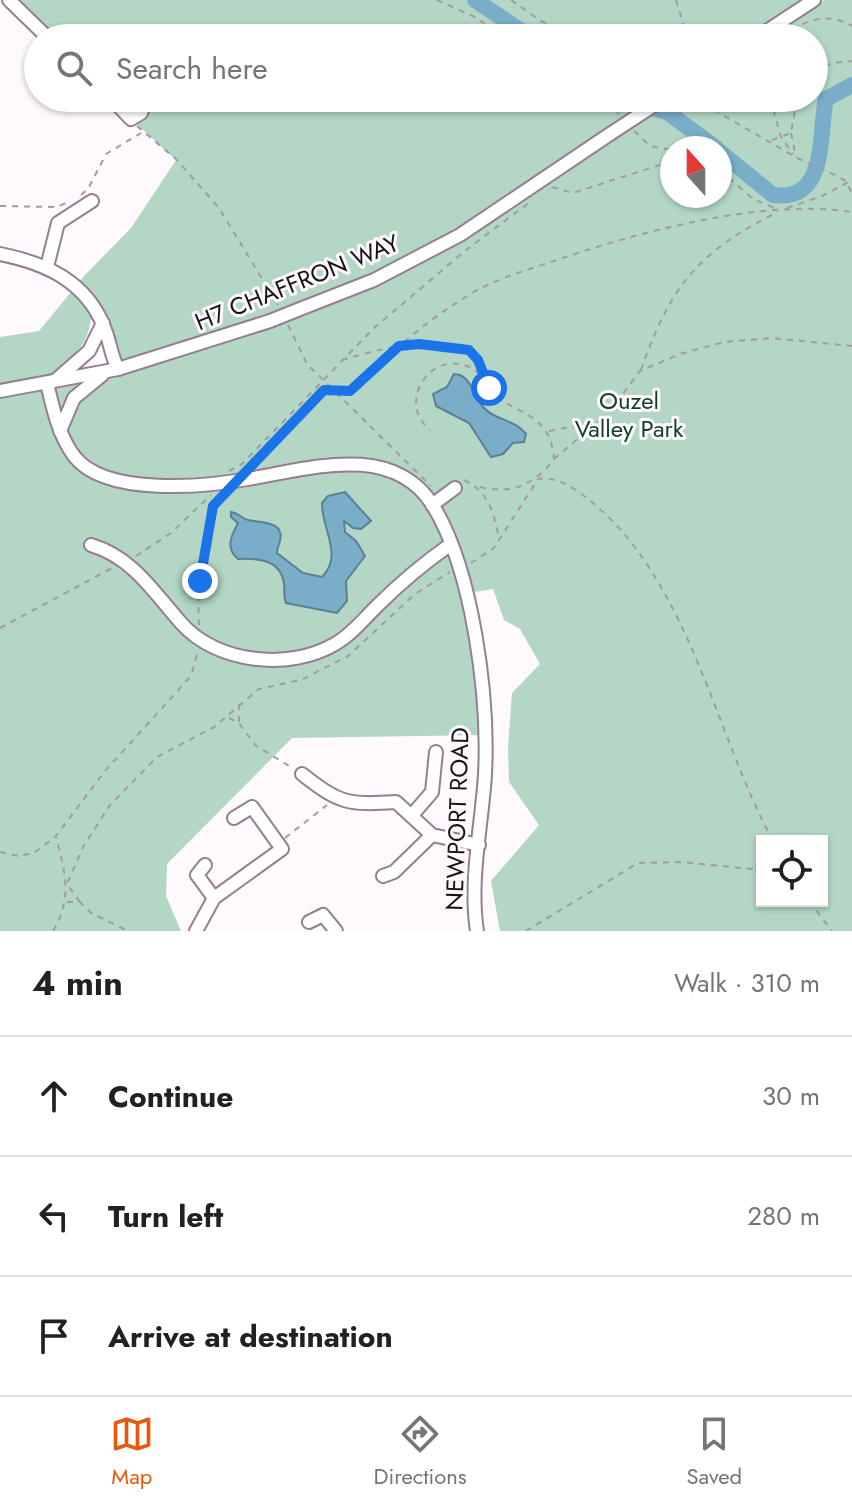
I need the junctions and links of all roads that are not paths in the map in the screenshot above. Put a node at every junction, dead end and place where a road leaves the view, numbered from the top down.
1 (9, 0) edge
2 (814, 0) edge
3 (34, 24) edge
4 (777, 24) edge
5 (124, 112) edge
6 (141, 112) edge
7 (644, 112) edge
8 (92, 201) dead end
9 (0, 254) edge
10 (47, 267) junction
11 (103, 323) junction
12 (112, 370) junction
13 (51, 382) junction
14 (0, 391) edge
15 (60, 431) junction
16 (460, 484) road end
17 (432, 505) junction
18 (451, 544) junction
19 (91, 545) dead end
20 (436, 752) dead end
21 (302, 774) road end
22 (413, 814) junction
23 (234, 818) dead end
24 (432, 835) junction
25 (479, 845) junction
26 (205, 865) dead end
27 (383, 876) dead end
28 (214, 898) junction
29 (309, 922) dead end
30 (196, 931) edge
31 (336, 931) edge
32 (477, 931) edge

1 - 3 street
2 - 4 street
5 - 6 street
7 - 12 street, H7 CHAFFRON WAY, bridge
8 - 10 street
9 - 10 street
10 - 11 street
11 - 12 street
11 - 13 street
12 - 13 street, H7 CHAFFRON WAY
12 - 15 street
13 - 14 street, H7 CHAFFRON WAY
13 - 15 street, NEWPORT ROAD
15 - 17 street, NEWPORT ROAD
16 - 17 street
17 - 18 street, NEWPORT ROAD
18 - 19 street
18 - 25 street, NEWPORT ROAD
20 - 22 street
21 - 22 street
22 - 24 street
23 - 28 street
24 - 25 street
24 - 27 street
25 - 32 street, NEWPORT ROAD
26 - 28 street
28 - 30 street
29 - 31 street

